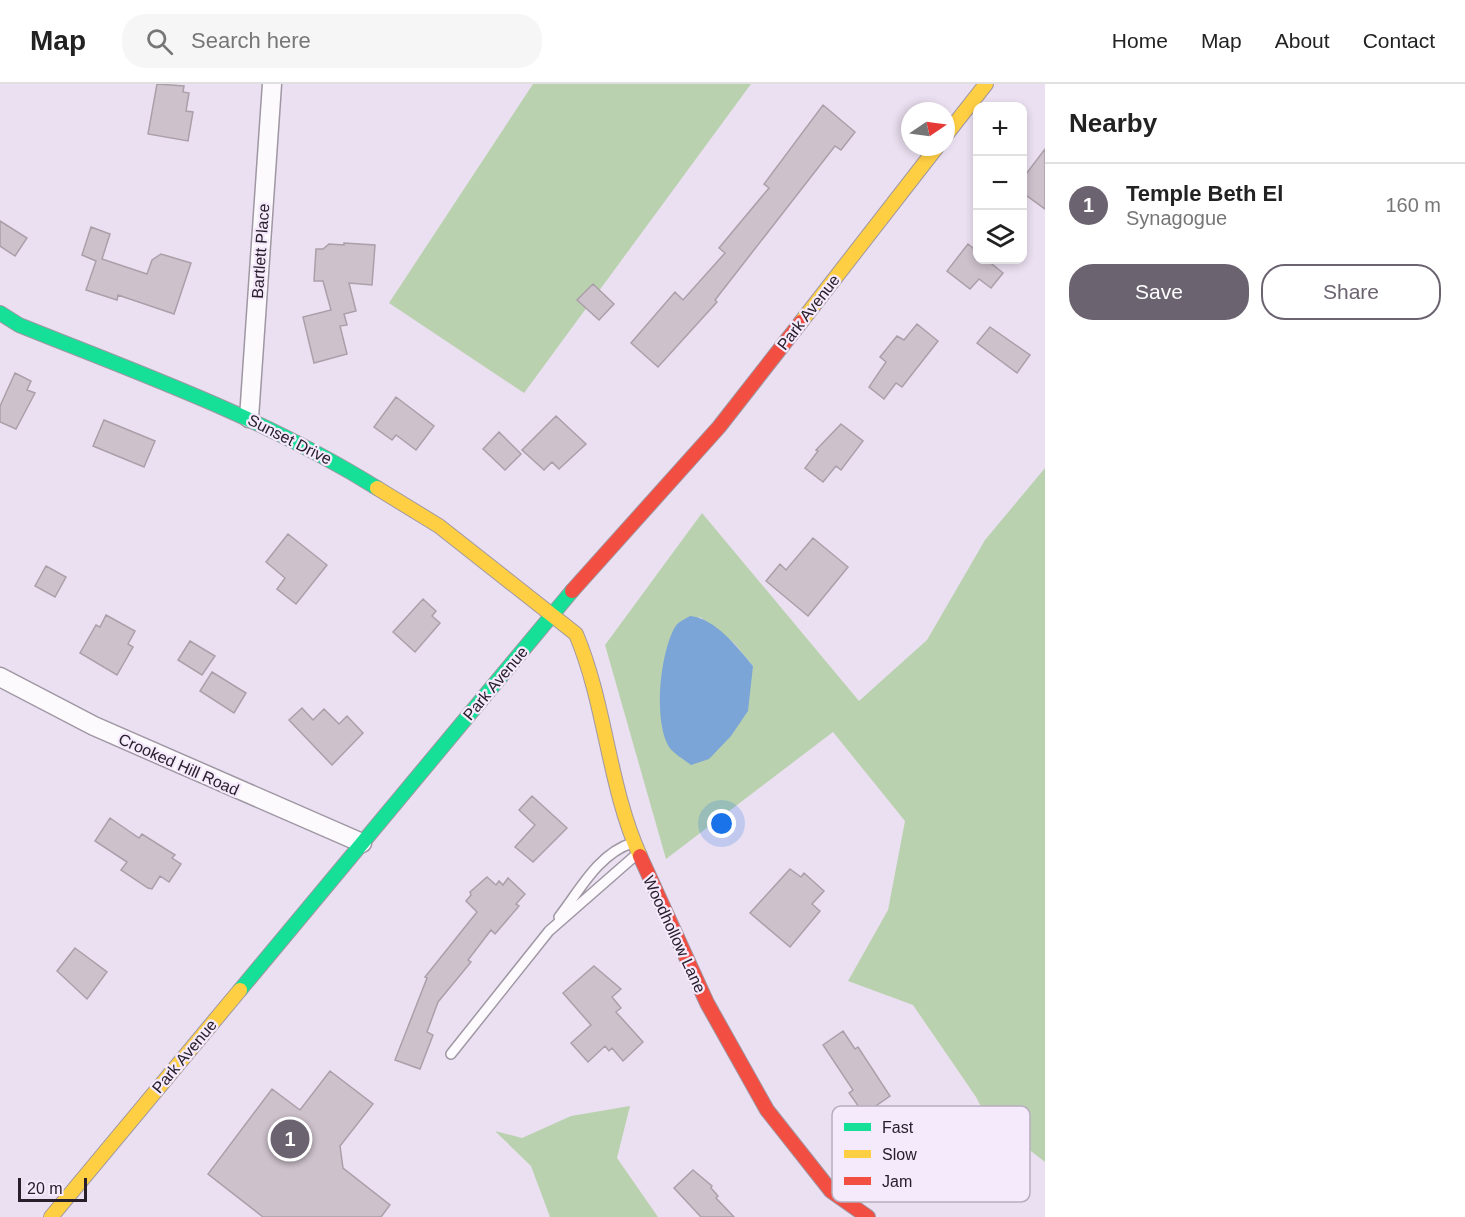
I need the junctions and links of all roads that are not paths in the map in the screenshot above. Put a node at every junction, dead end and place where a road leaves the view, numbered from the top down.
1 (272, 84) edge
2 (986, 84) edge
3 (955, 124) edge
4 (930, 156) edge
5 (0, 313) edge
6 (249, 418) junction
7 (553, 615) junction
8 (0, 676) edge
9 (362, 843) junction
10 (636, 848) junction
11 (549, 931) junction
12 (451, 1054) dead end
13 (832, 1192) edge
14 (847, 1202) edge
15 (51, 1217) edge
16 (868, 1217) edge

1 - 6 street, Bartlett Place
2 - 3 main road
4 - 7 main road, Park Avenue
5 - 6 main road, Sunset Drive
6 - 7 main road, Sunset Drive
7 - 9 main road, Park Avenue
7 - 10 main road, Woodhollow Lane
8 - 9 street, Crooked Hill Road
9 - 15 main road, Park Avenue
10 - 11 lane
10 - 11 lane
10 - 13 main road, Woodhollow Lane
11 - 12 lane
14 - 16 main road, Woodhollow Lane

